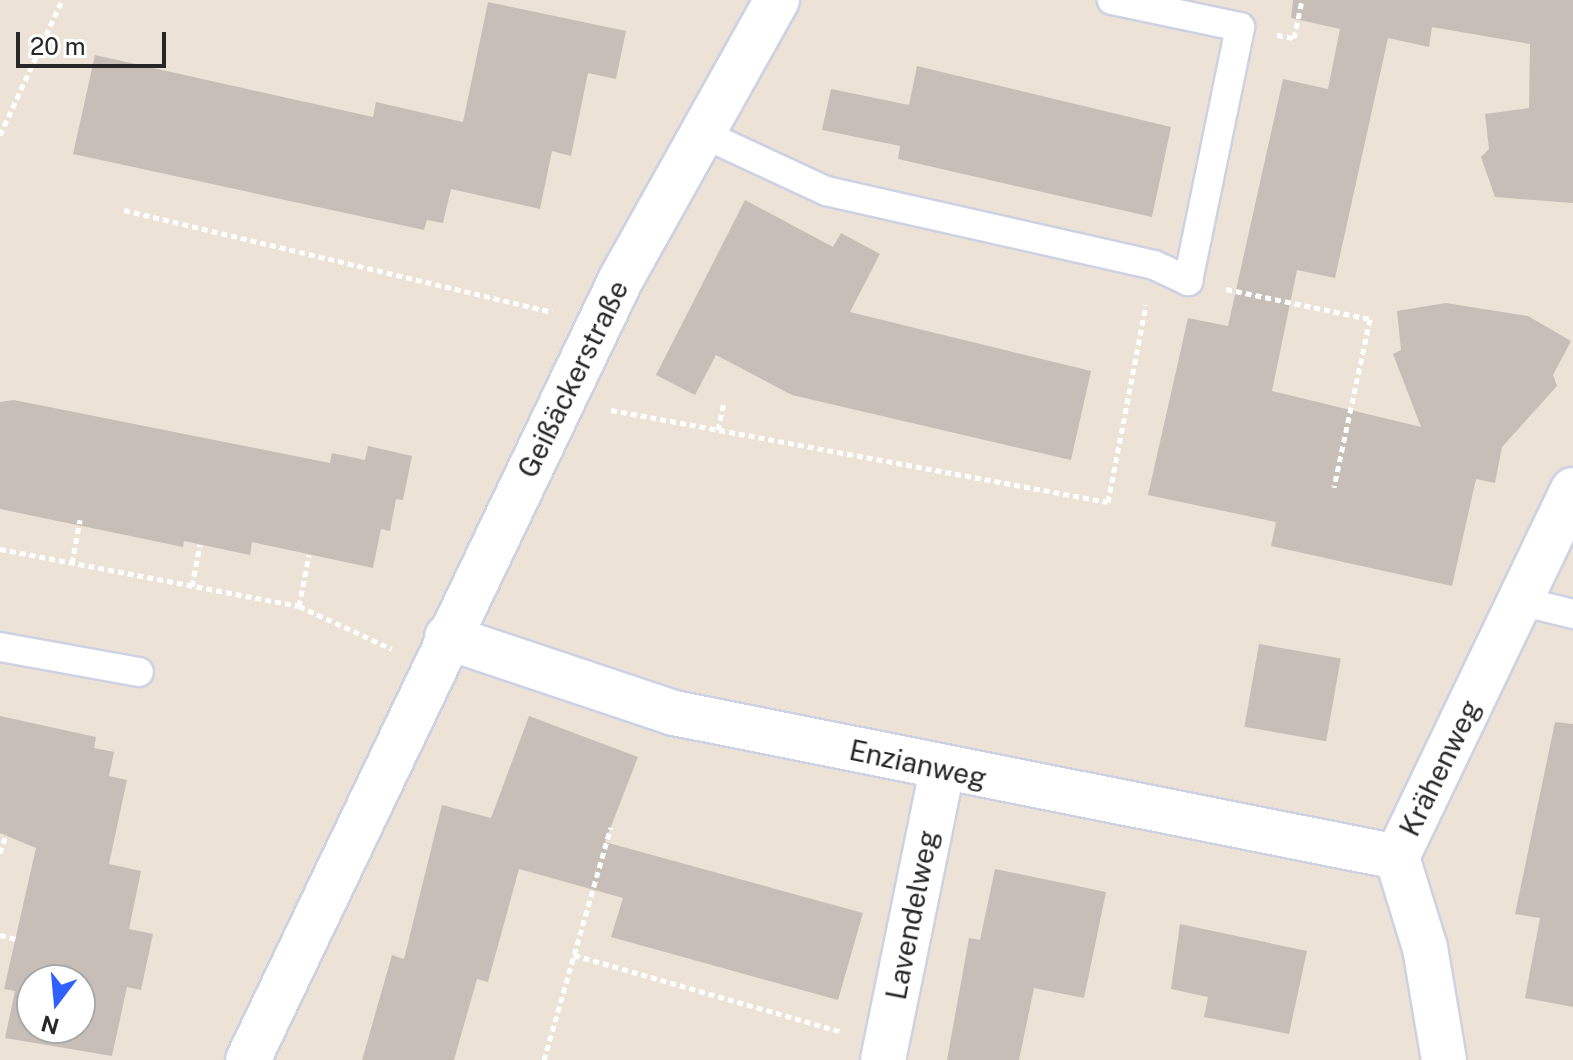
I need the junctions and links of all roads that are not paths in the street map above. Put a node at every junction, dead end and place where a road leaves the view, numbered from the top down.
1 (777, 0) edge
2 (1112, 0) edge
3 (699, 132) junction
4 (1573, 490) edge
5 (1520, 601) junction
6 (1573, 614) edge
7 (0, 647) edge
8 (440, 652) junction
9 (139, 672) dead end
10 (942, 770) junction
11 (1397, 857) junction
12 (885, 1052) edge
13 (248, 1060) edge
14 (1444, 1060) edge

1 - 3 street, Geißäckerstraße
2 - 3 lane
3 - 8 street, Geißäckerstraße
4 - 5 street, Krähenweg
5 - 6 lane
5 - 11 street, Krähenweg
7 - 9 lane
8 - 10 street, Enzianweg
8 - 13 street, Geißäckerstraße
10 - 11 street, Enzianweg
10 - 12 street, Lavendelweg
11 - 14 street, Krähenweg

